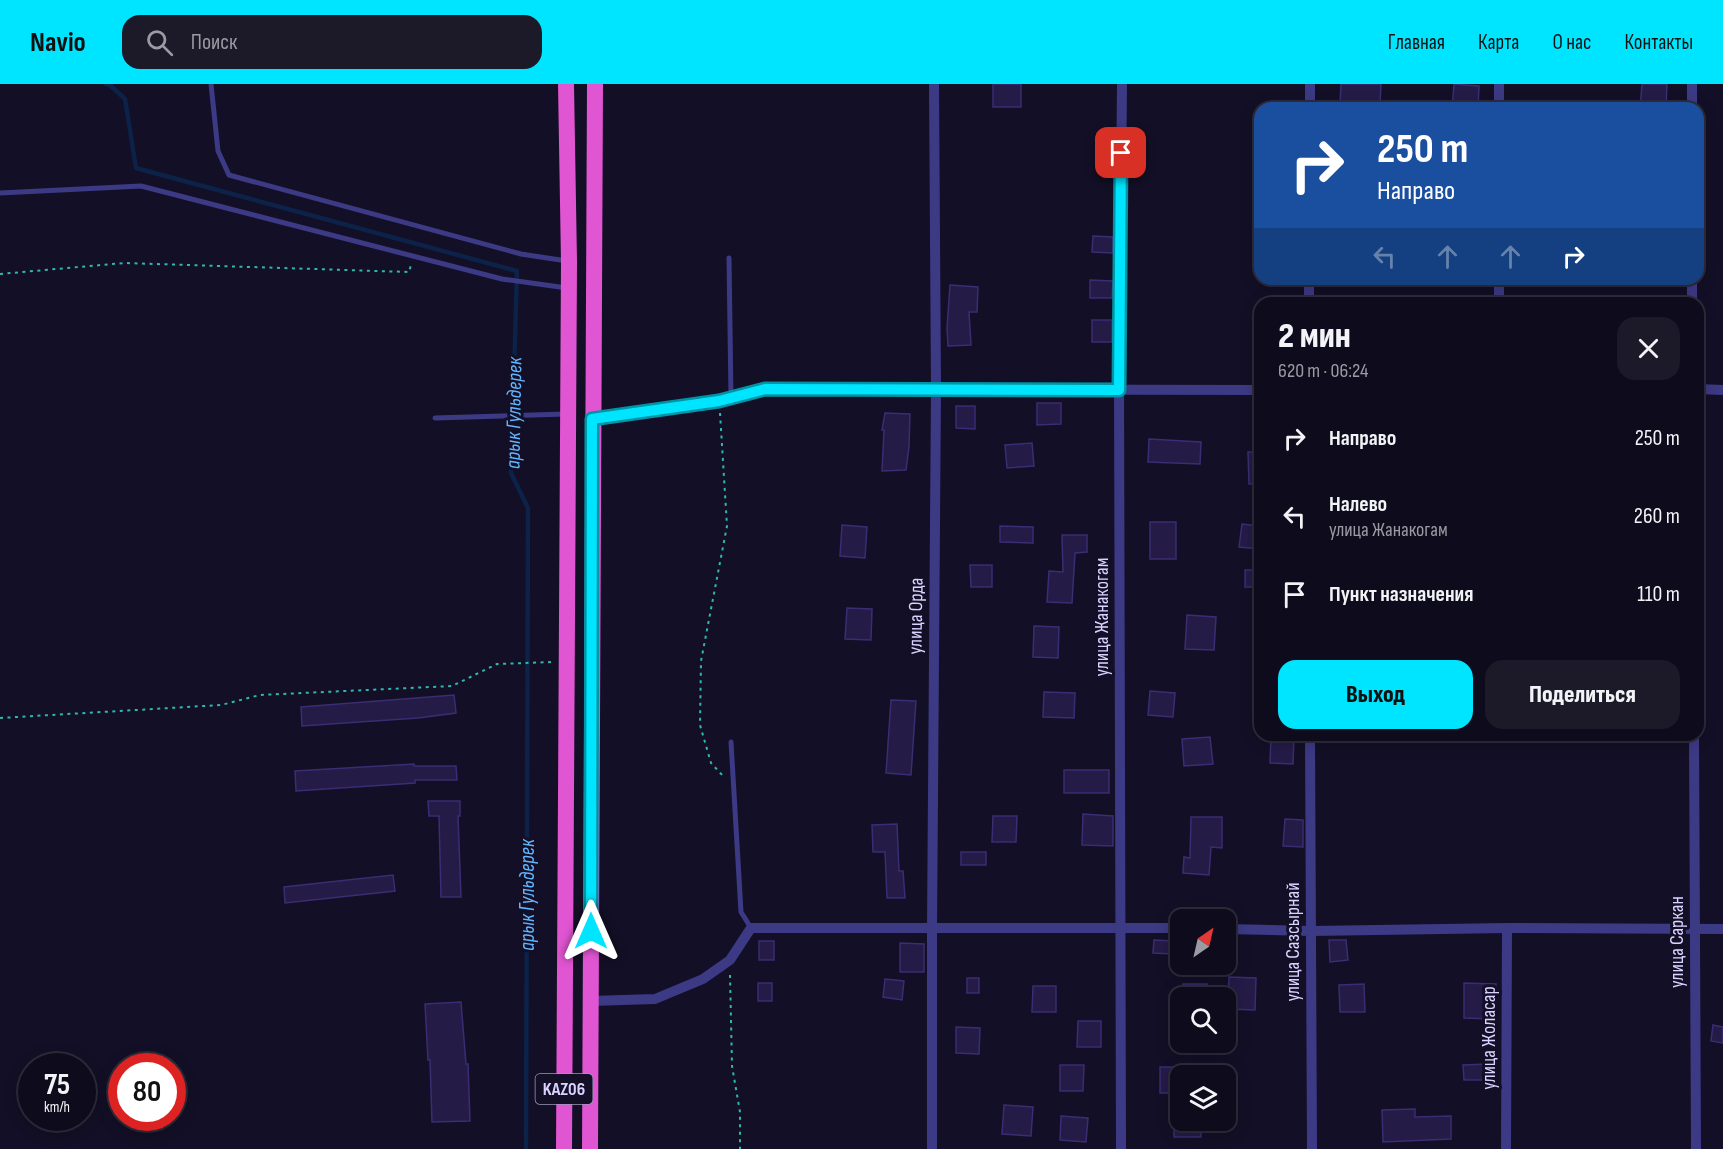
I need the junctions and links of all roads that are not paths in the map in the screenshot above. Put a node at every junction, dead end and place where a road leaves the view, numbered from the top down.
1 (211, 84) edge
2 (566, 84) edge
3 (595, 84) edge
4 (934, 84) edge
5 (1122, 84) edge
6 (1310, 84) edge
7 (1499, 84) edge
8 (1692, 84) edge
9 (1310, 102) edge
10 (1499, 102) edge
11 (1692, 102) edge
12 (0, 193) edge
13 (729, 258) dead end
14 (569, 262) junction
15 (569, 288) junction
16 (936, 389) junction
17 (1704, 389) edge
18 (1119, 390) junction
19 (1254, 390) edge
20 (1723, 390) edge
21 (731, 398) junction
22 (568, 414) junction
23 (435, 418) dead end
24 (592, 419) junction
25 (1310, 741) edge
26 (1694, 741) edge
27 (731, 742) dead end
28 (1121, 927) junction
29 (751, 928) junction
30 (1170, 928) edge
31 (1507, 928) junction
32 (932, 929) junction
33 (1236, 929) edge
34 (1695, 929) junction
35 (1723, 929) edge
36 (1311, 931) junction
37 (590, 1001) junction
38 (564, 1028) junction
39 (590, 1028) junction
40 (564, 1149) edge
41 (590, 1149) edge
42 (932, 1149) edge
43 (1121, 1149) edge
44 (1312, 1149) edge
45 (1506, 1149) edge
46 (1695, 1149) edge

1 - 14 lane
2 - 14 highway, KАZ06
3 - 24 highway, KАZ06
4 - 16 street, улица Орда
5 - 18 street, улица Жанакогам
6 - 9 street
7 - 10 street
8 - 11 street
12 - 15 lane
13 - 21 lane
14 - 15 highway, KАZ06
15 - 22 highway, KАZ06
16 - 18 street
16 - 21 street
16 - 32 street, улица Орда
17 - 20 street
18 - 19 street
18 - 28 street, улица Жанакогам
21 - 24 street
22 - 23 lane
22 - 38 highway, KАZ06
24 - 37 highway, KАZ06
25 - 36 street, улица Сазсырнай
26 - 34 street, улица Саркан
27 - 29 lane
28 - 30 street
28 - 32 street
28 - 43 street, улица Жанакогам
29 - 32 street
29 - 37 street
31 - 34 street
31 - 36 street
31 - 45 street, улица Жоласар
32 - 42 street, улица Орда
33 - 36 street
34 - 35 street
34 - 46 street, улица Саркан
36 - 44 street, улица Сазсырнай
37 - 39 highway, KАZ06
38 - 39 highway
38 - 40 highway, KАZ06
39 - 41 highway, KАZ06

